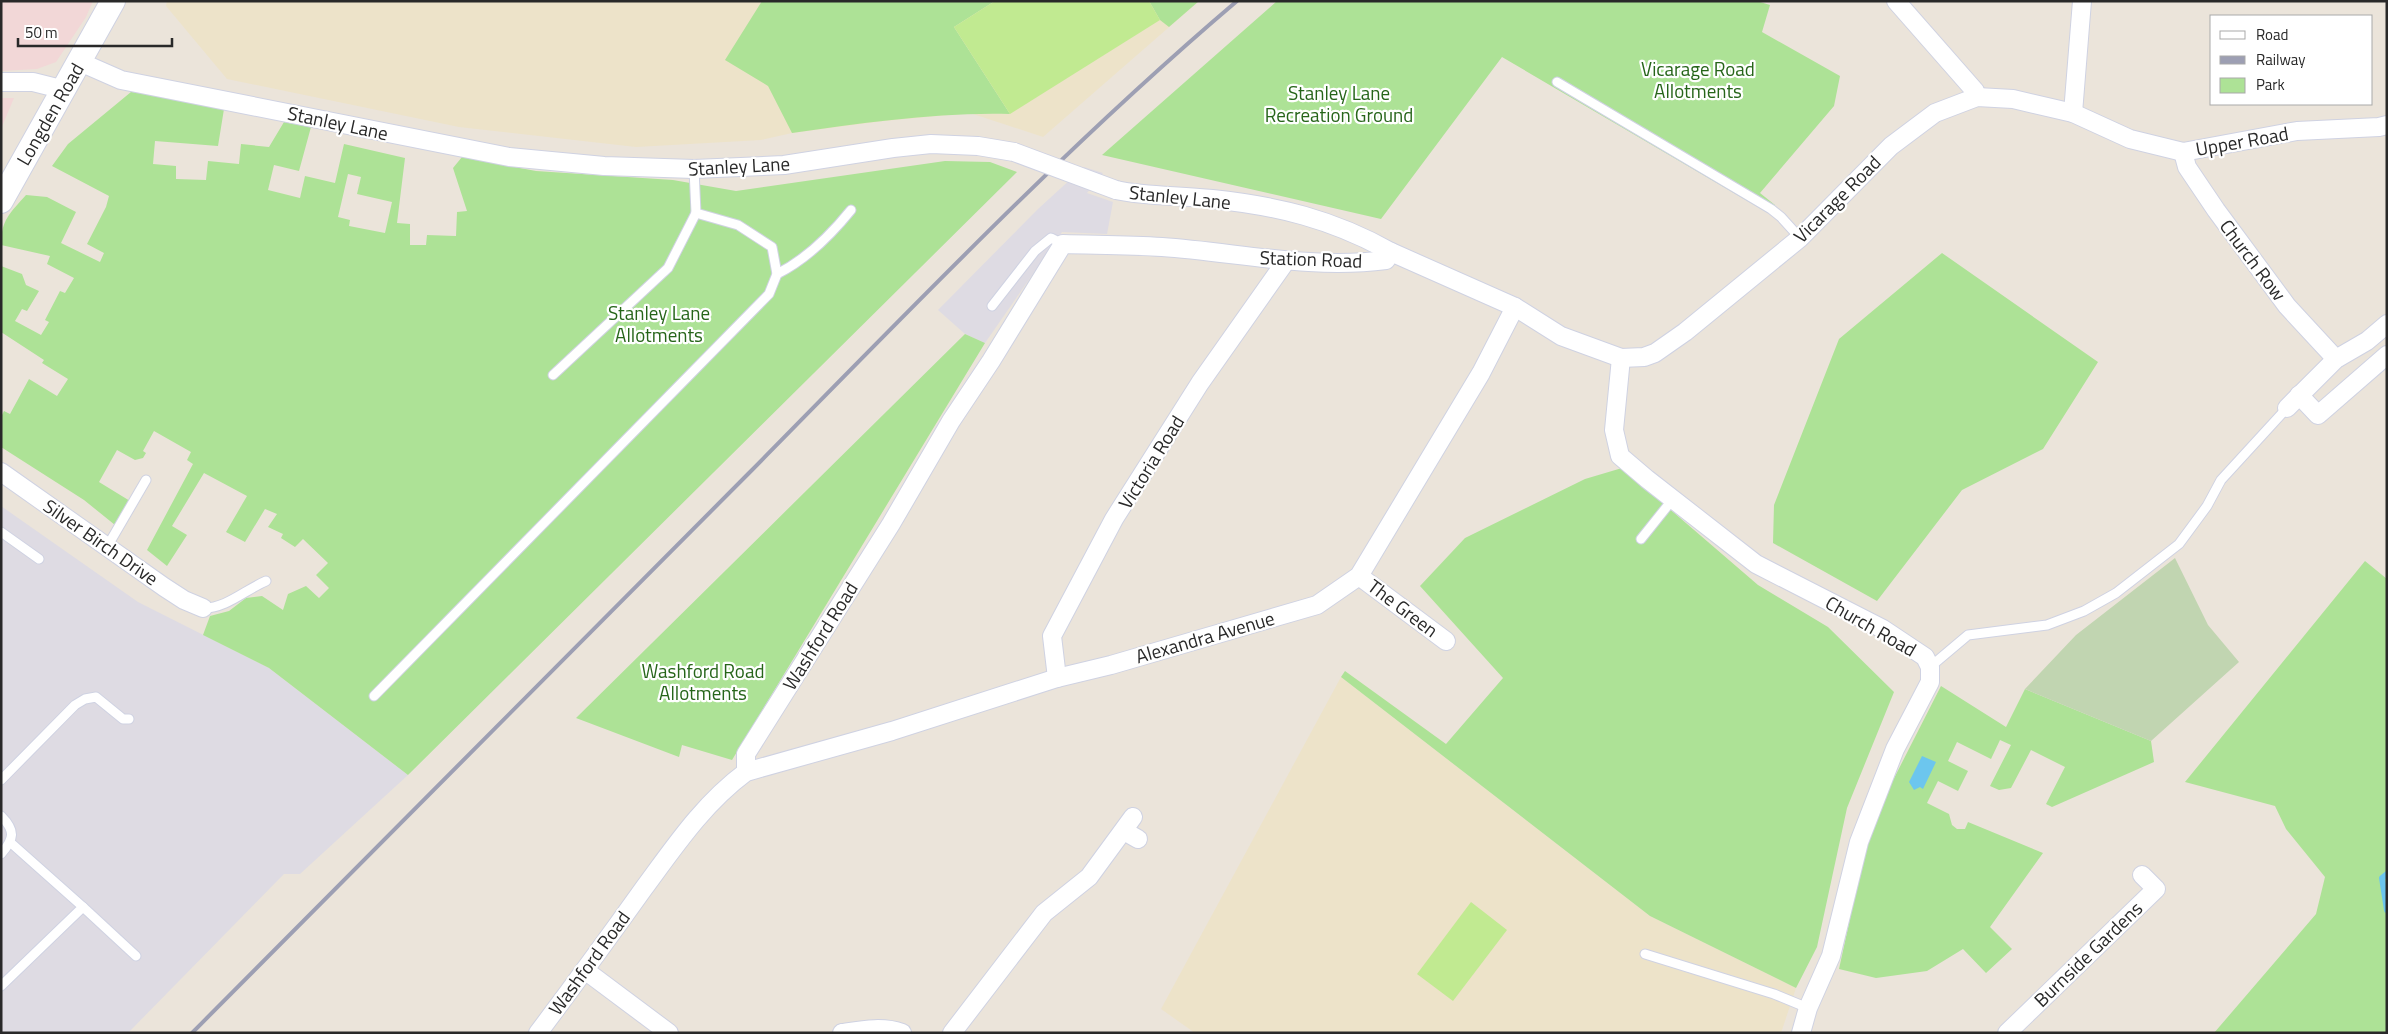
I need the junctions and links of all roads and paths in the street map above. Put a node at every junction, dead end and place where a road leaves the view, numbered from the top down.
1 (113, 1) edge
2 (1896, 1) edge
3 (2082, 1) edge
4 (80, 62) junction
5 (1, 82) edge
6 (1557, 82) dead end
7 (65, 90) junction
8 (1977, 97) junction
9 (2073, 113) junction
10 (2387, 125) edge
11 (2183, 152) junction
12 (694, 169) junction
13 (1, 201) edge
14 (851, 210) dead end
15 (696, 213) junction
16 (1800, 238) junction
17 (1062, 244) junction
18 (1391, 252) junction
19 (1286, 260) junction
20 (777, 274) junction
21 (992, 306) dead end
22 (1515, 307) junction
23 (2386, 326) edge
24 (2387, 355) edge
25 (1621, 358) junction
26 (2336, 359) junction
27 (552, 375) dead end
28 (2293, 402) junction
29 (1, 472) edge
30 (146, 480) dead end
31 (1673, 499) junction
32 (1, 532) edge
33 (1641, 539) dead end
34 (106, 547) junction
35 (39, 559) dead end
36 (1358, 576) junction
37 (266, 581) dead end
38 (203, 608) joint
39 (1446, 641) dead end
40 (1930, 667) junction
41 (1057, 678) junction
42 (374, 696) dead end
43 (129, 719) dead end
44 (746, 772) junction
45 (1, 780) edge
46 (1, 816) edge
47 (1132, 829) dead end
48 (11, 843) junction
49 (1, 854) edge
50 (2142, 875) dead end
51 (83, 907) junction
52 (1645, 954) dead end
53 (136, 956) dead end
54 (586, 971) junction
55 (1, 986) edge
56 (1808, 1008) junction
57 (538, 1033) edge
58 (670, 1033) edge
59 (842, 1033) edge
60 (902, 1033) edge
61 (952, 1033) edge
62 (1801, 1033) edge
63 (2006, 1033) edge

1 - 4 street, Longden Road
2 - 8 street
3 - 9 street
4 - 7 street, Longden Road
4 - 12 street, Stanley Lane
5 - 7 street
6 - 16 lane
7 - 13 street, Longden Road
8 - 9 street, Vicarage Road
8 - 16 street, Vicarage Road
9 - 11 street, Upper Road
10 - 11 street, Upper Road
11 - 26 street, Church Row
12 - 15 lane
12 - 18 street, Stanley Lane, bridge
14 - 20 lane
15 - 20 lane
15 - 27 lane
16 - 25 street, Vicarage Road
17 - 19 street, Station Road
17 - 21 lane
17 - 44 street, Washford Road
18 - 19 street, Station Road
18 - 22 street, Station Road
19 - 41 street, Victoria Road
20 - 42 lane
22 - 25 street, Station Road
22 - 36 street, Alexandra Avenue
23 - 26 street
24 - 28 street
25 - 31 street, Church Road
26 - 28 street
28 - 40 lane
29 - 34 street, Silver Birch Drive
30 - 34 lane
31 - 33 lane
31 - 40 street, Church Road
32 - 35 lane
34 - 38 street, Silver Birch Drive
36 - 39 street, The Green
36 - 41 street, Alexandra Avenue
37 - 38 lane
40 - 56 street, Church Road
41 - 44 street, Alexandra Avenue
43 - 45 lane
44 - 54 street, Washford Road
46 - 48 lane
47 - 61 street
48 - 49 lane
48 - 51 lane
50 - 63 street, Burnside Gardens
51 - 53 lane
51 - 55 lane
52 - 56 lane
54 - 57 street, Washford Road
54 - 58 street
56 - 62 street, Church Road
59 - 60 street

